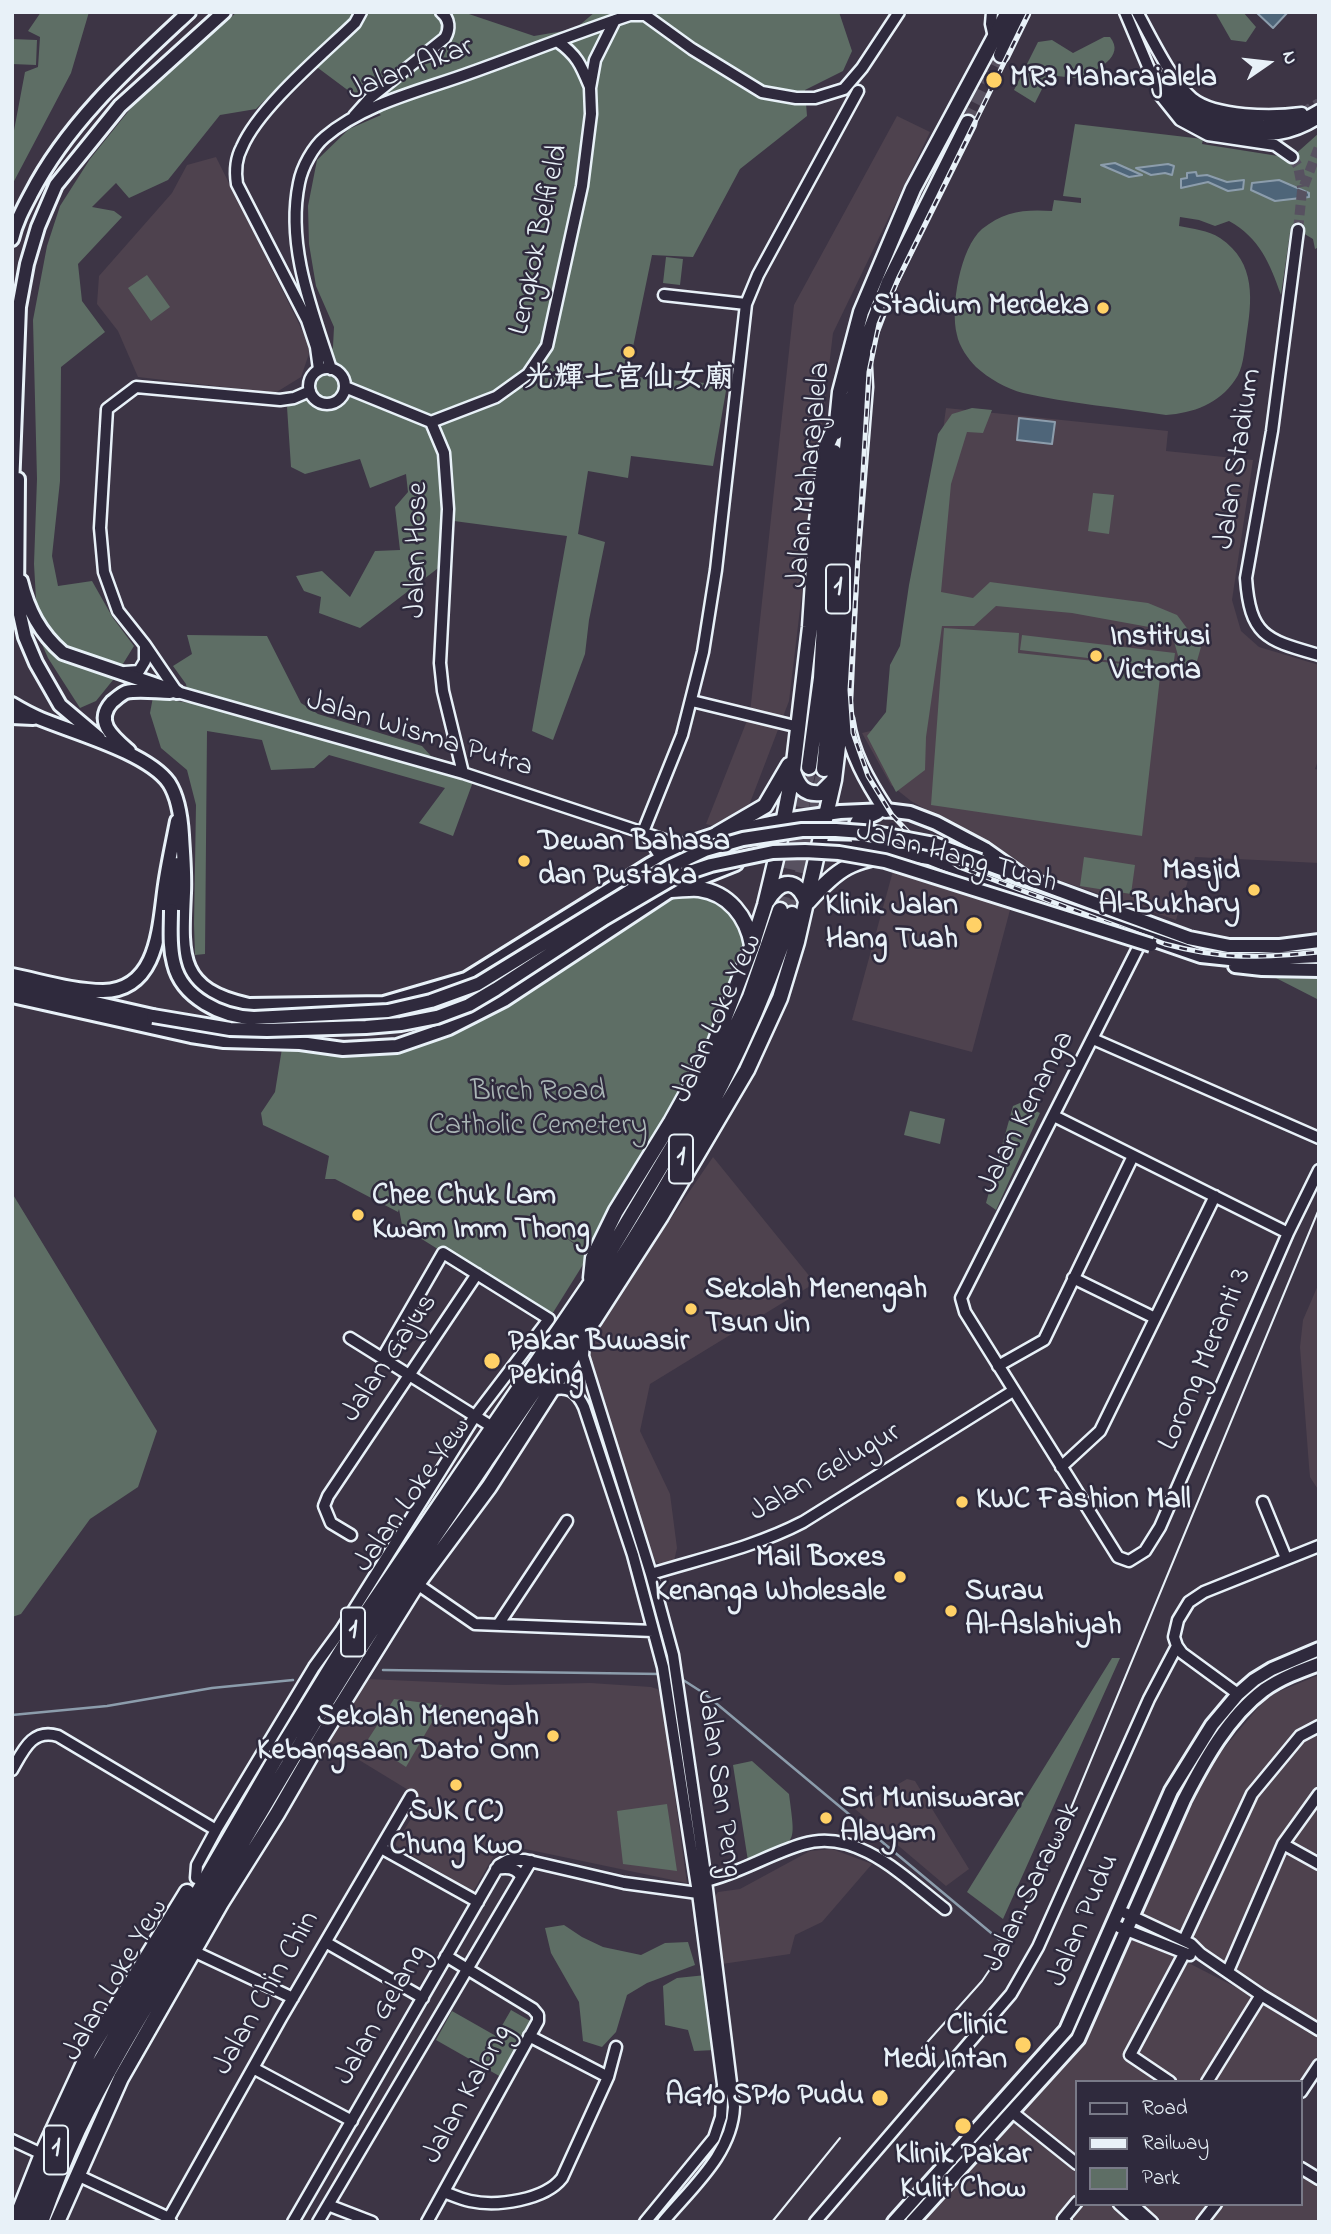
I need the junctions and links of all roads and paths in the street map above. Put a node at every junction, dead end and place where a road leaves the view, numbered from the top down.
1 (188, 12) edge
2 (224, 12) edge
3 (361, 12) edge
4 (441, 12) edge
5 (899, 12) edge
6 (992, 12) edge
7 (1008, 12) edge
8 (1022, 12) edge
9 (1125, 12) edge
10 (1137, 12) edge
11 (615, 20) junction
12 (995, 38) junction
13 (557, 41) junction
14 (1153, 42) junction
15 (1141, 47) junction
16 (1001, 55) tunnel mouth
17 (590, 88) junction
18 (858, 91) dead end
19 (1173, 94) junction
20 (1319, 110) edge
21 (1302, 113) tunnel mouth
22 (351, 118) junction
23 (1319, 118) edge
24 (968, 123) tunnel mouth
25 (1292, 157) dead end
26 (1297, 230) tunnel mouth
27 (13, 231) edge
28 (664, 295) dead end
29 (746, 304) junction
30 (863, 350) junction
31 (319, 369) junction
32 (331, 369) junction
33 (345, 387) junction
34 (310, 391) junction
35 (431, 422) junction
36 (14, 423) junction
37 (836, 425) junction
38 (12, 488) edge
39 (17, 566) junction
40 (145, 645) junction
41 (1319, 655) edge
42 (124, 672) junction
43 (177, 692) junction
44 (844, 696) junction
45 (692, 701) junction
46 (12, 705) edge
47 (12, 717) edge
48 (37, 718) junction
49 (799, 727) junction
50 (106, 745) junction
51 (794, 756) junction
52 (135, 757) junction
53 (793, 771) junction
54 (463, 773) junction
55 (834, 780) junction
56 (179, 810) junction
57 (886, 810) junction
58 (827, 813) junction
59 (784, 820) junction
60 (644, 833) junction
61 (716, 834) junction
62 (182, 840) junction
63 (687, 844) junction
64 (820, 847) junction
65 (876, 850) junction
66 (899, 853) junction
67 (778, 855) junction
68 (662, 859) junction
69 (1026, 878) junction
70 (671, 890) junction
71 (807, 903) junction
72 (1105, 907) junction
73 (779, 909) junction
74 (1101, 921) junction
75 (1144, 936) junction
76 (1319, 936) edge
77 (1319, 941) edge
78 (1301, 942) junction
79 (752, 946) junction
80 (1319, 956) edge
81 (1319, 970) edge
82 (12, 975) edge
83 (12, 984) edge
84 (12, 996) edge
85 (295, 1005) junction
86 (1093, 1039) junction
87 (300, 1043) junction
88 (1054, 1116) junction
89 (1319, 1138) edge
90 (1133, 1156) junction
91 (1319, 1170) edge
92 (1215, 1196) junction
93 (1288, 1233) junction
94 (477, 1274) junction
95 (1073, 1278) junction
96 (591, 1283) junction
97 (1155, 1318) junction
98 (594, 1320) junction
99 (350, 1338) dead end
100 (584, 1341) junction
101 (383, 1357) junction
102 (998, 1366) junction
103 (410, 1374) junction
104 (545, 1389) junction
105 (1013, 1391) junction
106 (597, 1401) junction
107 (584, 1407) junction
108 (475, 1416) junction
109 (494, 1428) junction
110 (1061, 1467) junction
111 (1263, 1502) dead end
112 (565, 1524) dead end
113 (351, 1535) dead end
114 (1319, 1546) edge
115 (633, 1555) junction
116 (1286, 1558) junction
117 (651, 1574) junction
118 (417, 1584) junction
119 (644, 1595) junction
120 (498, 1625) junction
121 (653, 1631) junction
122 (1177, 1646) junction
123 (1319, 1648) edge
124 (1319, 1664) edge
125 (1238, 1694) junction
126 (1319, 1727) edge
127 (12, 1770) edge
128 (1319, 1794) edge
129 (411, 1796) dead end
130 (216, 1830) junction
131 (1153, 1831) junction
132 (245, 1838) junction
133 (1283, 1844) junction
134 (225, 1846) junction
135 (381, 1848) junction
136 (531, 1861) junction
137 (1319, 1864) edge
138 (495, 1869) junction
139 (521, 1877) junction
140 (196, 1878) junction
141 (706, 1881) junction
142 (698, 1893) junction
143 (478, 1902) junction
144 (221, 1903) junction
145 (945, 1909) dead end
146 (1129, 1915) junction
147 (1123, 1929) junction
148 (1184, 1940) junction
149 (327, 1943) junction
150 (193, 1951) junction
151 (1184, 1954) junction
152 (1201, 1954) junction
153 (446, 1956) junction
154 (467, 1969) junction
155 (1228, 1971) junction
156 (1261, 1995) junction
157 (293, 1998) junction
158 (423, 1998) junction
159 (1072, 2017) junction
160 (1319, 2030) edge
161 (529, 2036) junction
162 (615, 2047) dead end
163 (1319, 2065) edge
164 (253, 2068) junction
165 (608, 2077) junction
166 (1167, 2080) edge
167 (1208, 2080) edge
168 (94, 2084) junction
169 (1303, 2089) edge
170 (1012, 2112) junction
171 (352, 2121) junction
172 (12, 2140) edge
173 (42, 2154) junction
174 (1076, 2163) edge
175 (1303, 2169) edge
176 (77, 2175) junction
177 (1319, 2179) edge
178 (444, 2192) junction
179 (1076, 2203) edge
180 (328, 2205) junction
181 (1121, 2206) edge
182 (1134, 2206) edge
183 (1214, 2206) edge
184 (919, 2219) edge
185 (170, 2220) edge
186 (319, 2221) edge
187 (15, 2222) edge
188 (28, 2222) edge
189 (41, 2222) edge
190 (57, 2222) edge
191 (293, 2222) edge
192 (372, 2222) edge
193 (427, 2222) edge
194 (645, 2222) edge
195 (663, 2222) edge
196 (815, 2222) edge
197 (894, 2222) edge
198 (1066, 2222) edge
199 (1139, 2222) edge
200 (1152, 2222) edge
201 (1202, 2222) edge

1 - 27 main road
2 - 36 main road
3 - 31 street
4 - 22 street
5 - 11 street, Jalan Akar
6 - 12 street
7 - 12 highway, Jalan Maharajalela / 1
8 - 16 highway
9 - 15 street
10 - 14 street
11 - 13 street, Jalan Akar
11 - 17 street, Lengkok Belfield
12 - 37 highway, Jalan Maharajalela / 1
13 - 17 street, Lengkok Belfield
13 - 22 street, Jalan Akar
14 - 19 street
14 - 21 street
15 - 19 street
15 - 25 street
17 - 35 street, Lengkok Belfield
18 - 29 street
19 - 20 street
19 - 23 street
22 - 32 street, Jalan Akar
24 - 30 highway, Jalan Maharajalela / 1
26 - 41 street, Jalan Stadium
28 - 29 street
29 - 45 street
30 - 37 highway, Jalan Maharajalela / 1
30 - 44 highway
31 - 32 street
31 - 34 street
32 - 33 street
33 - 34 street
33 - 35 street
34 - 40 street
35 - 54 street, Jalan Hose
36 - 38 main road
36 - 39 main road
37 - 49 highway
39 - 42 main road
39 - 50 main road
40 - 42 street
40 - 43 street
42 - 43 main road
43 - 52 main road
43 - 54 street, Jalan Wisma Putra
44 - 55 highway
44 - 57 highway
45 - 49 street
45 - 60 street
46 - 48 main road
47 - 48 main road
48 - 50 main road
49 - 51 highway
50 - 52 main road
51 - 53 highway
51 - 61 highway
52 - 56 main road
53 - 55 highway
53 - 59 highway
54 - 60 street, Jalan Wisma Putra
55 - 58 highway
56 - 62 main road
56 - 82 main road
57 - 58 main road, Jalan Hang Tuah
57 - 65 main road
57 - 69 main road, Jalan Hang Tuah
58 - 59 main road, Jalan Hang Tuah
58 - 64 highway
59 - 61 main road, Jalan Hang Tuah
59 - 67 highway
60 - 63 street, Jalan Wisma Putra
60 - 68 street
61 - 63 main road, Jalan Hang Tuah
62 - 69 main road, Jalan Hang Tuah, bridge
62 - 85 main road, Jalan Hang Tuah
63 - 68 main road, Jalan Hang Tuah
64 - 65 main road, Jalan Hang Tuah
64 - 67 main road, Jalan Hang Tuah
64 - 71 highway
65 - 66 main road, Jalan Hang Tuah
66 - 71 highway
66 - 74 main road, Jalan Hang Tuah
67 - 70 main road, Jalan Hang Tuah
67 - 73 highway
68 - 85 main road, Jalan Hang Tuah
69 - 72 main road, Jalan Hang Tuah
70 - 79 highway
70 - 87 main road, Jalan Hang Tuah
71 - 73 highway
71 - 98 highway
72 - 74 main road
72 - 78 main road, Jalan Hang Tuah
73 - 79 highway
73 - 96 highway, Jalan Loke Yew / 1
73 - 104 highway, Jalan Loke Yew / 1
74 - 75 main road, Jalan Hang Tuah
75 - 80 main road, Jalan Hang Tuah
75 - 86 street, Jalan Kenanga
76 - 78 street
77 - 78 main road, Jalan Hang Tuah
79 - 96 highway
81 - 83 main road, Jalan Hang Tuah, bridge
84 - 87 main road, Jalan Hang Tuah
85 - 87 main road
86 - 88 street, Jalan Kenanga
86 - 89 street
88 - 90 street
88 - 102 street, Jalan Kenanga
90 - 92 street
90 - 95 street
91 - 93 street, Lorong Meranti 3
92 - 93 street
92 - 97 street
93 - 110 street, Lorong Meranti 3
94 - 101 street
94 - 103 street, Jalan Gajus
94 - 108 street
95 - 97 street
95 - 102 street
96 - 109 highway, Jalan Loke Yew / 1
97 - 110 street
98 - 100 highway
98 - 104 highway
99 - 101 street
100 - 104 highway
100 - 106 street, Jalan San Peng
101 - 103 street
102 - 105 street
103 - 108 street
103 - 113 street, Jalan Gajus
104 - 107 street
104 - 118 highway
104 - 132 highway, Jalan Loke Yew / 1
105 - 110 street
105 - 117 street, Jalan Gelugur
106 - 107 street
106 - 117 street, Jalan San Peng
107 - 115 street, Jalan San Peng
108 - 109 street
108 - 130 street
109 - 134 highway, Jalan Loke Yew / 1
111 - 116 street
112 - 120 street
114 - 116 street, Jalan Sarawak
115 - 117 street
115 - 119 street, Jalan San Peng
116 - 122 street, Jalan Sarawak
117 - 119 street
117 - 141 street, Jalan San Peng
118 - 120 street
118 - 144 highway
119 - 121 street, Jalan San Peng
120 - 121 street
121 - 142 street, Jalan San Peng
122 - 125 street
122 - 196 street, Jalan Sarawak
123 - 125 main road, Jalan Pudu
124 - 146 main road, Jalan Pudu
125 - 131 main road, Jalan Pudu
126 - 148 street
127 - 130 street
128 - 133 street
129 - 135 street, Jalan Chin Chin
130 - 140 street
131 - 146 main road
131 - 159 main road, Jalan Pudu
132 - 144 highway
132 - 168 highway, Jalan Loke Yew / 1
133 - 137 street
133 - 155 street
134 - 140 highway
134 - 168 highway, Jalan Loke Yew / 1
135 - 143 street
135 - 149 street, Jalan Chin Chin
136 - 138 street
136 - 139 street, Jalan Gelang
136 - 142 street
138 - 139 street
138 - 143 street, Jalan Gelang
139 - 154 street, Jalan Gelang
140 - 173 highway
141 - 145 street
141 - 195 street, Jalan San Peng
142 - 194 street, Jalan San Peng
143 - 153 street, Jalan Gelang
144 - 150 highway
146 - 147 main road, Jalan Pudu
146 - 148 street
147 - 151 street
147 - 159 main road
147 - 170 main road, Jalan Pudu
148 - 152 street
149 - 157 street, Jalan Chin Chin
149 - 158 street
150 - 157 street
150 - 176 highway
151 - 152 street
151 - 166 street
152 - 155 street
153 - 154 street, Jalan Kalong
153 - 158 street, Jalan Gelang
154 - 161 street, Jalan Kalong
154 - 180 street, Jalan Gelang
155 - 156 street
156 - 160 street
156 - 167 street
157 - 164 street, Jalan Chin Chin
158 - 171 street, Jalan Gelang
159 - 197 main road, Jalan Pudu
161 - 165 street
161 - 178 street, Jalan Kalong
162 - 165 street
163 - 169 street
164 - 171 street
164 - 185 street, Jalan Chin Chin
165 - 178 street
168 - 188 highway, Jalan Loke Yew / 1
168 - 189 highway, Jalan Loke Yew / 1
170 - 174 street
170 - 184 main road, Jalan Pudu
171 - 191 street, Jalan Gelang
172 - 173 street
173 - 187 highway
175 - 177 street
176 - 185 street
176 - 190 highway
178 - 193 street, Jalan Kalong
179 - 198 street
180 - 186 street, Jalan Gelang
180 - 192 street
181 - 199 street
182 - 200 street
183 - 201 street

